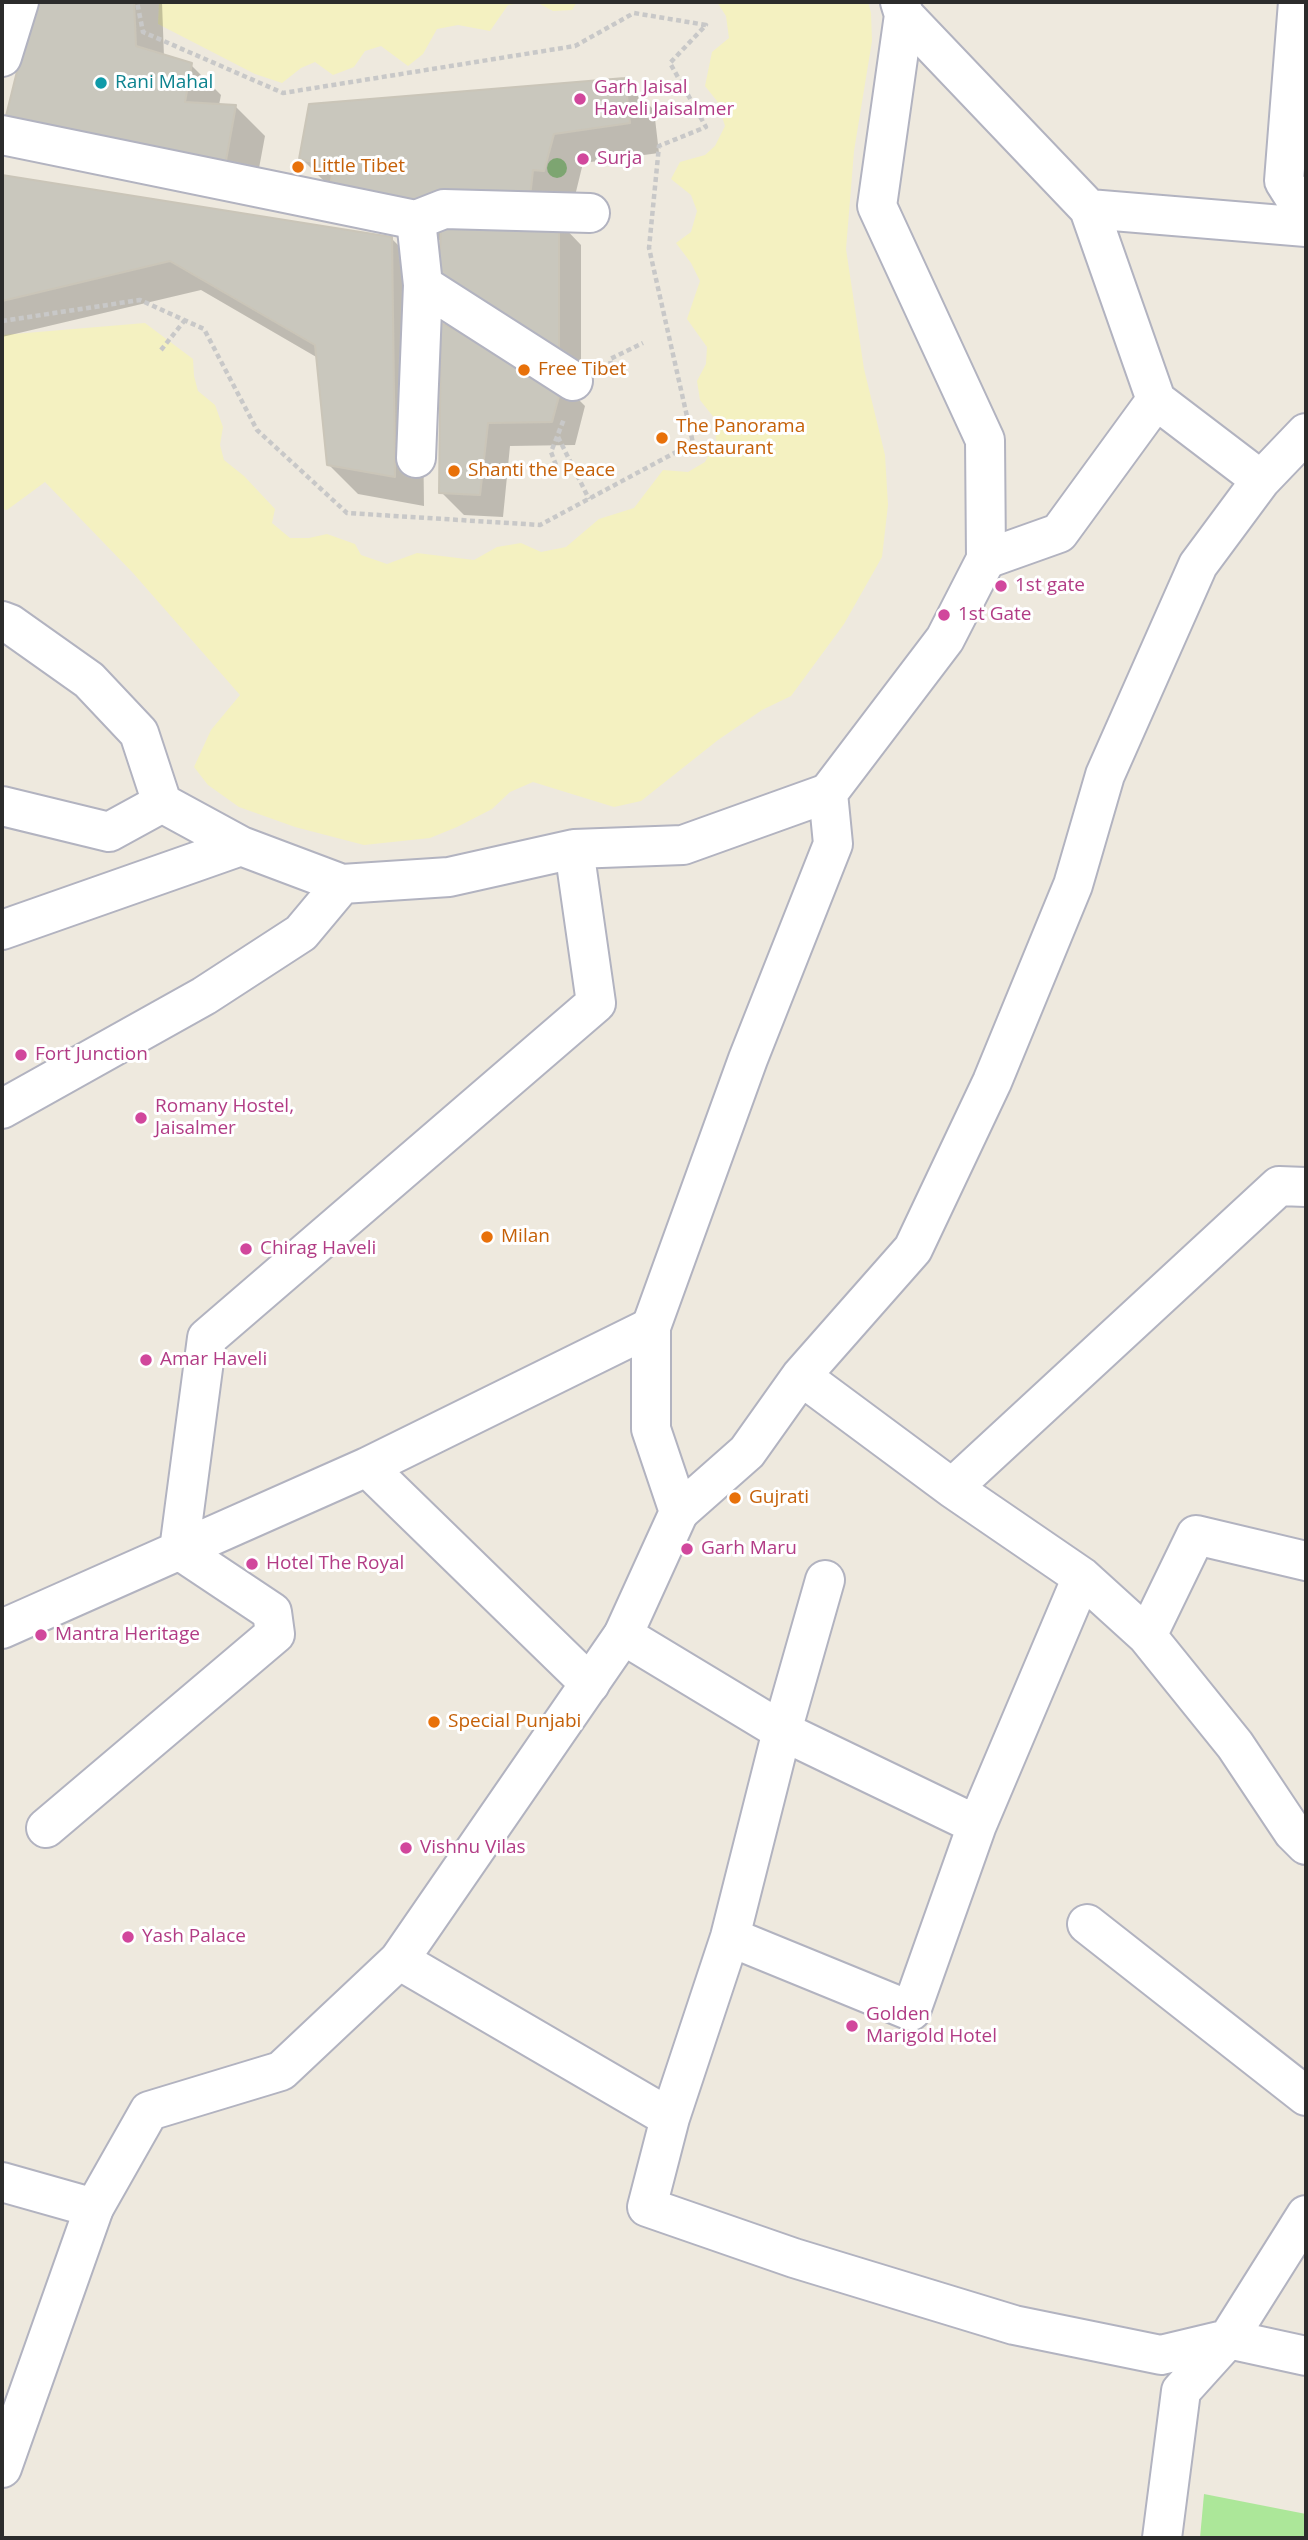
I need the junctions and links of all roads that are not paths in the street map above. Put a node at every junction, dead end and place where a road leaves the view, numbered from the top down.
1 (19, 2) edge
2 (1298, 2) edge
3 (902, 8) edge
4 (2, 57) edge
5 (2, 135) edge
6 (1089, 209) junction
7 (590, 213) dead end
8 (1306, 216) edge
9 (416, 220) junction
10 (1306, 228) edge
11 (423, 285) junction
12 (573, 381) dead end
13 (1156, 400) junction
14 (1306, 433) edge
15 (416, 458) dead end
16 (1261, 480) junction
17 (986, 558) junction
18 (2, 621) edge
19 (828, 793) junction
20 (162, 803) junction
21 (2, 806) edge
22 (241, 846) junction
23 (574, 849) junction
24 (342, 884) junction
25 (2, 930) edge
26 (2, 1109) edge
27 (1306, 1159) edge
28 (1292, 1186) edge
29 (651, 1327) junction
30 (801, 1376) junction
31 (367, 1467) junction
32 (952, 1488) junction
33 (679, 1512) junction
34 (180, 1550) junction
35 (1306, 1561) edge
36 (1082, 1577) junction
37 (825, 1580) dead end
38 (2, 1629) edge
39 (623, 1635) junction
40 (1147, 1636) junction
41 (590, 1684) junction
42 (782, 1731) junction
43 (977, 1825) junction
44 (46, 1828) dead end
45 (1306, 1845) edge
46 (1087, 1924) dead end
47 (730, 1937) junction
48 (399, 1960) junction
49 (1306, 2096) edge
50 (670, 2118) junction
51 (2, 2182) edge
52 (94, 2208) junction
53 (1306, 2215) edge
54 (1228, 2339) junction
55 (1306, 2356) edge
56 (2, 2468) edge
57 (1162, 2538) edge

1 - 4 street
2 - 8 street
3 - 6 street
3 - 17 street
5 - 9 street
6 - 10 street
6 - 13 street
7 - 9 street
9 - 11 street
11 - 12 street
11 - 15 street
13 - 16 street
13 - 17 street
14 - 16 street
16 - 30 street
17 - 19 street
18 - 20 street
19 - 23 street
19 - 29 street
20 - 21 street
20 - 22 street
22 - 24 street
22 - 25 street
23 - 24 street
23 - 34 street
24 - 26 street
27 - 28 street
28 - 32 street
29 - 31 street
29 - 33 street
30 - 32 street
30 - 33 street
31 - 34 street
31 - 41 street
32 - 36 street
33 - 39 street
34 - 38 street
34 - 44 street
35 - 40 street
36 - 40 street
36 - 43 street
37 - 42 street
39 - 41 street
39 - 42 street
40 - 45 street
41 - 48 street
42 - 43 street
42 - 47 street
43 - 47 street
46 - 49 street
47 - 50 street
48 - 50 street
48 - 52 street
50 - 54 street
51 - 52 street
52 - 56 street
53 - 54 street
54 - 55 street
54 - 57 street

